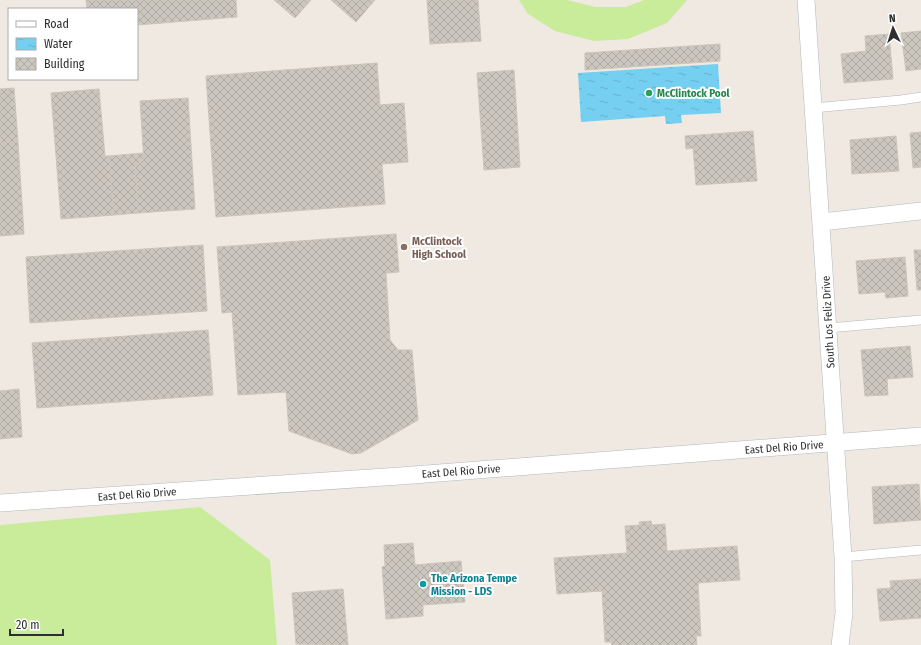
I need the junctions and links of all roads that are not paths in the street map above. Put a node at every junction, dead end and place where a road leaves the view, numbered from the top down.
1 (809, 0) edge
2 (921, 97) edge
3 (813, 108) junction
4 (921, 211) edge
5 (822, 222) junction
6 (921, 320) edge
7 (828, 328) junction
8 (921, 436) edge
9 (835, 444) junction
10 (0, 503) edge
11 (921, 550) edge
12 (843, 557) junction
13 (840, 645) edge

1 - 3 street, South Los Feliz Drive
2 - 3 lane
3 - 5 street, South Los Feliz Drive
4 - 5 street
5 - 7 street, South Los Feliz Drive
6 - 7 lane
7 - 9 street, South Los Feliz Drive
8 - 9 street, East Del Rio Drive
9 - 10 street, East Del Rio Drive
9 - 12 street, South Los Feliz Drive
11 - 12 lane
12 - 13 street, South Los Feliz Drive

